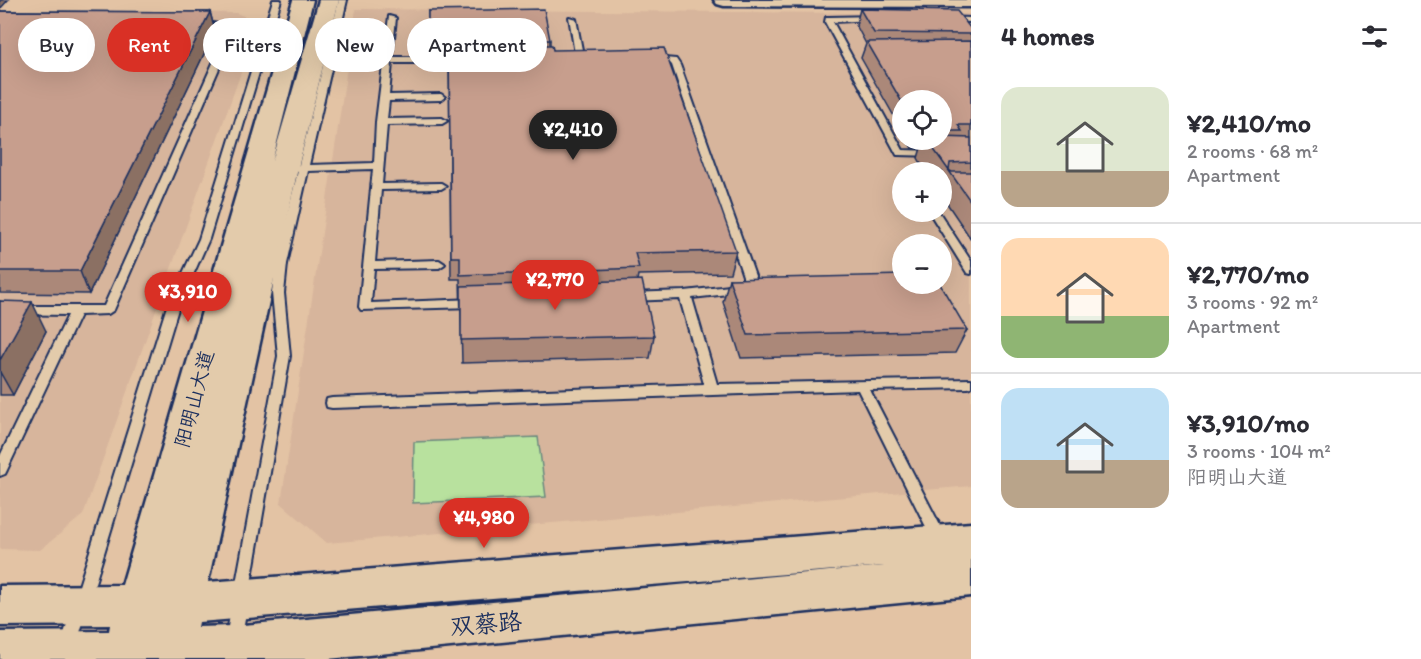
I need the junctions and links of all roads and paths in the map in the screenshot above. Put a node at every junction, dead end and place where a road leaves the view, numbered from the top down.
1 (277, 0) edge
2 (303, 0) edge
3 (329, 0) edge
4 (343, 0) edge
5 (724, 0) edge
6 (971, 1) edge
7 (884, 18) edge
8 (572, 19) dead end
9 (942, 19) edge
10 (971, 20) edge
11 (191, 25) edge
12 (845, 53) junction
13 (857, 53) dead end
14 (569, 60) edge
15 (643, 60) edge
16 (386, 72) edge
17 (441, 97) dead end
18 (384, 98) junction
19 (442, 121) dead end
20 (381, 122) junction
21 (947, 154) edge
22 (376, 166) junction
23 (294, 168) junction
24 (441, 186) dead end
25 (375, 187) junction
26 (940, 222) edge
27 (439, 264) dead end
28 (369, 266) junction
29 (971, 270) edge
30 (685, 295) junction
31 (614, 298) edge
32 (483, 303) edge
33 (0, 310) edge
34 (76, 311) junction
35 (968, 383) dead end
36 (862, 386) junction
37 (712, 389) junction
38 (332, 403) dead end
39 (0, 470) edge
40 (957, 542) edge
41 (971, 577) edge
42 (241, 598) junction
43 (138, 604) junction
44 (182, 604) junction
45 (81, 605) junction
46 (0, 606) edge
47 (231, 653) edge
48 (0, 654) edge
49 (124, 655) edge
50 (170, 655) edge
51 (64, 657) edge

1 - 45 lane
2 - 43 main road, 阳明山大道
3 - 23 main road, 阳明山大道
4 - 23 lane
5 - 6 main road
7 - 12 lane
8 - 14 lane
9 - 10 lane
11 - 34 lane
12 - 13 lane
12 - 21 lane
15 - 30 lane
16 - 18 lane
17 - 18 lane
18 - 20 lane
19 - 20 lane
20 - 22 lane
22 - 23 lane
22 - 25 lane
23 - 42 lane
23 - 44 main road, 阳明山大道
24 - 25 lane
25 - 28 lane
26 - 29 lane
27 - 28 lane
28 - 32 lane
30 - 31 lane
30 - 37 lane
33 - 34 lane
34 - 39 lane
35 - 36 lane
36 - 37 lane
36 - 40 lane
37 - 38 lane
40 - 42 main road
41 - 47 main road, 双蔡路
42 - 44 main road
42 - 47 lane
43 - 44 main road
43 - 45 main road
43 - 49 main road, 阳明山大道
44 - 50 main road, 阳明山大道
45 - 46 main road
45 - 51 lane
47 - 50 main road, 双蔡路
48 - 51 main road, 双蔡路
49 - 50 main road, 双蔡路
49 - 51 main road, 双蔡路

